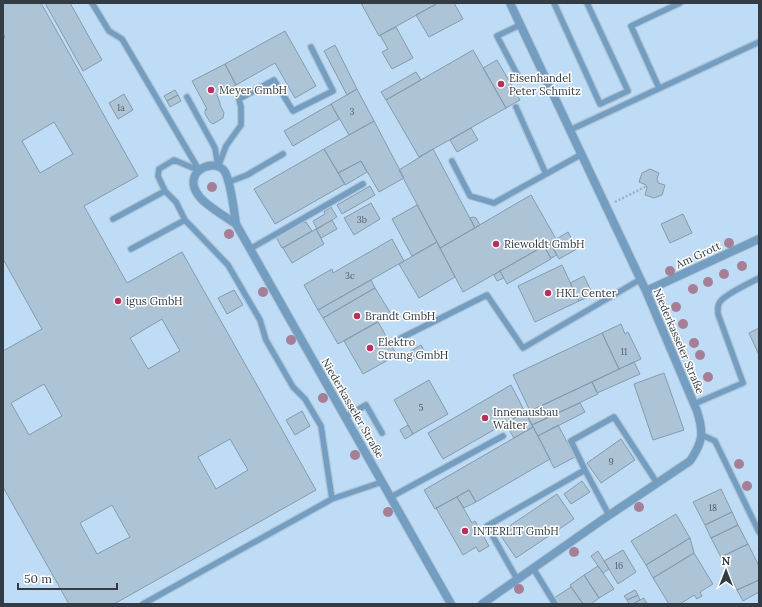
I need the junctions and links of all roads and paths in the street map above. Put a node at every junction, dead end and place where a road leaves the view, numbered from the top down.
1 (92, 3) edge
2 (510, 3) edge
3 (554, 3) edge
4 (587, 3) edge
5 (680, 3) edge
6 (520, 25) junction
7 (759, 42) edge
8 (311, 47) dead end
9 (520, 80) dead end
10 (659, 88) junction
11 (187, 97) dead end
12 (516, 107) dead end
13 (570, 130) junction
14 (283, 154) dead end
15 (582, 154) junction
16 (452, 161) dead end
17 (218, 166) junction
18 (199, 170) junction
19 (546, 174) junction
20 (229, 182) junction
21 (363, 184) dead end
22 (647, 186) dead end
23 (165, 191) junction
24 (606, 206) junction
25 (113, 219) dead end
26 (185, 220) junction
27 (236, 224) junction
28 (759, 239) edge
29 (131, 249) dead end
30 (250, 249) junction
31 (759, 278) edge
32 (641, 279) junction
33 (646, 291) junction
34 (401, 338) dead end
35 (694, 404) junction
36 (345, 417) junction
37 (382, 433) dead end
38 (702, 435) junction
39 (503, 436) dead end
40 (585, 470) junction
41 (382, 482) junction
42 (657, 483) junction
43 (391, 497) junction
44 (332, 499) junction
45 (609, 515) junction
46 (759, 532) edge
47 (533, 568) junction
48 (517, 580) junction
49 (143, 604) edge
50 (451, 604) edge
51 (482, 604) edge
52 (555, 604) edge

1 - 18 lane
2 - 6 street, Niederkasseler Straße
3 - 4 lane
5 - 10 lane
6 - 9 lane
6 - 13 street, Niederkasseler Straße
7 - 10 lane
8 - 17 lane
10 - 13 lane
11 - 17 lane
12 - 19 lane
13 - 15 street, Niederkasseler Straße
14 - 20 lane
15 - 19 lane
15 - 24 street, Niederkasseler Straße
16 - 19 lane
17 - 18 street
17 - 20 street, Niederkasseler Straße
18 - 23 lane
18 - 27 street, Niederkasseler Straße
20 - 27 street, Niederkasseler Straße
21 - 30 lane
22 - 24 path
23 - 25 lane
23 - 26 lane
24 - 32 street, Niederkasseler Straße
26 - 29 lane
26 - 44 lane
27 - 30 street, Niederkasseler Straße
28 - 33 street, Am Grott
30 - 36 street, Niederkasseler Straße
31 - 35 lane
32 - 33 street, Niederkasseler Straße
32 - 34 lane
33 - 35 street, Niederkasseler Straße
35 - 38 street, Niederkasseler Straße
36 - 37 lane
36 - 41 street, Niederkasseler Straße
38 - 42 street
38 - 46 lane
39 - 43 lane
40 - 42 lane
40 - 45 lane
40 - 48 lane
41 - 43 street, Niederkasseler Straße
41 - 44 lane
42 - 45 street
43 - 50 street, Niederkasseler Straße
44 - 49 lane
45 - 47 street
47 - 48 street
47 - 52 lane
48 - 51 street

